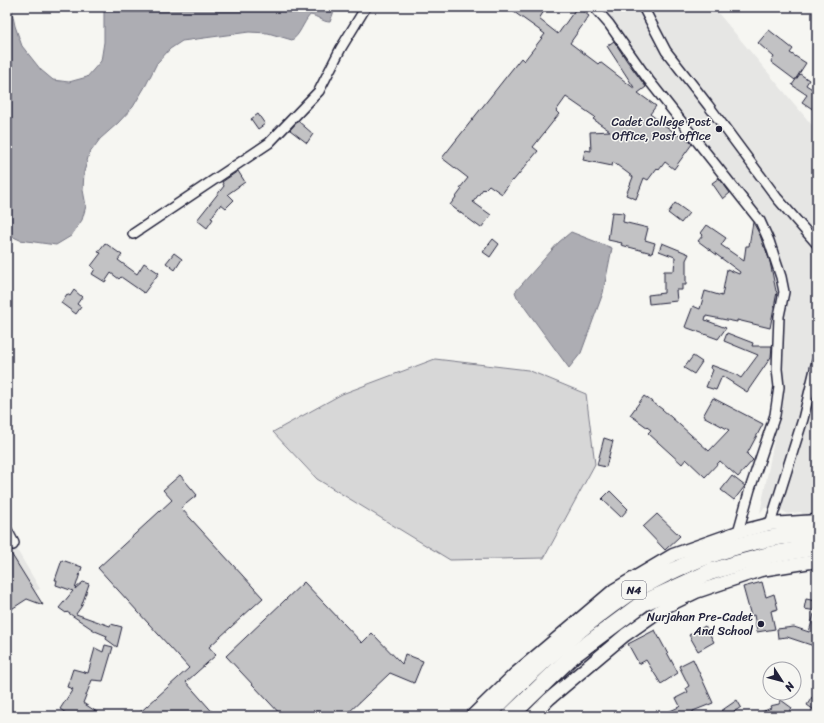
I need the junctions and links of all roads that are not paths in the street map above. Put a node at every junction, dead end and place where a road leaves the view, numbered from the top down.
1 (366, 7) edge
2 (594, 7) edge
3 (643, 7) edge
4 (133, 234) dead end
5 (817, 244) edge
6 (817, 361) edge
7 (817, 521) edge
8 (770, 524) junction
9 (7, 530) edge
10 (738, 532) junction
11 (817, 534) edge
12 (13, 545) dead end
13 (817, 547) edge
14 (817, 561) edge
15 (472, 716) edge
16 (487, 716) edge
17 (510, 716) edge
18 (532, 716) edge

1 - 4 street
2 - 10 street
3 - 5 street
6 - 8 street
7 - 8 main road
8 - 10 main road
9 - 12 street
10 - 15 main road
11 - 16 highway, N4
13 - 17 highway, N4
14 - 18 main road

